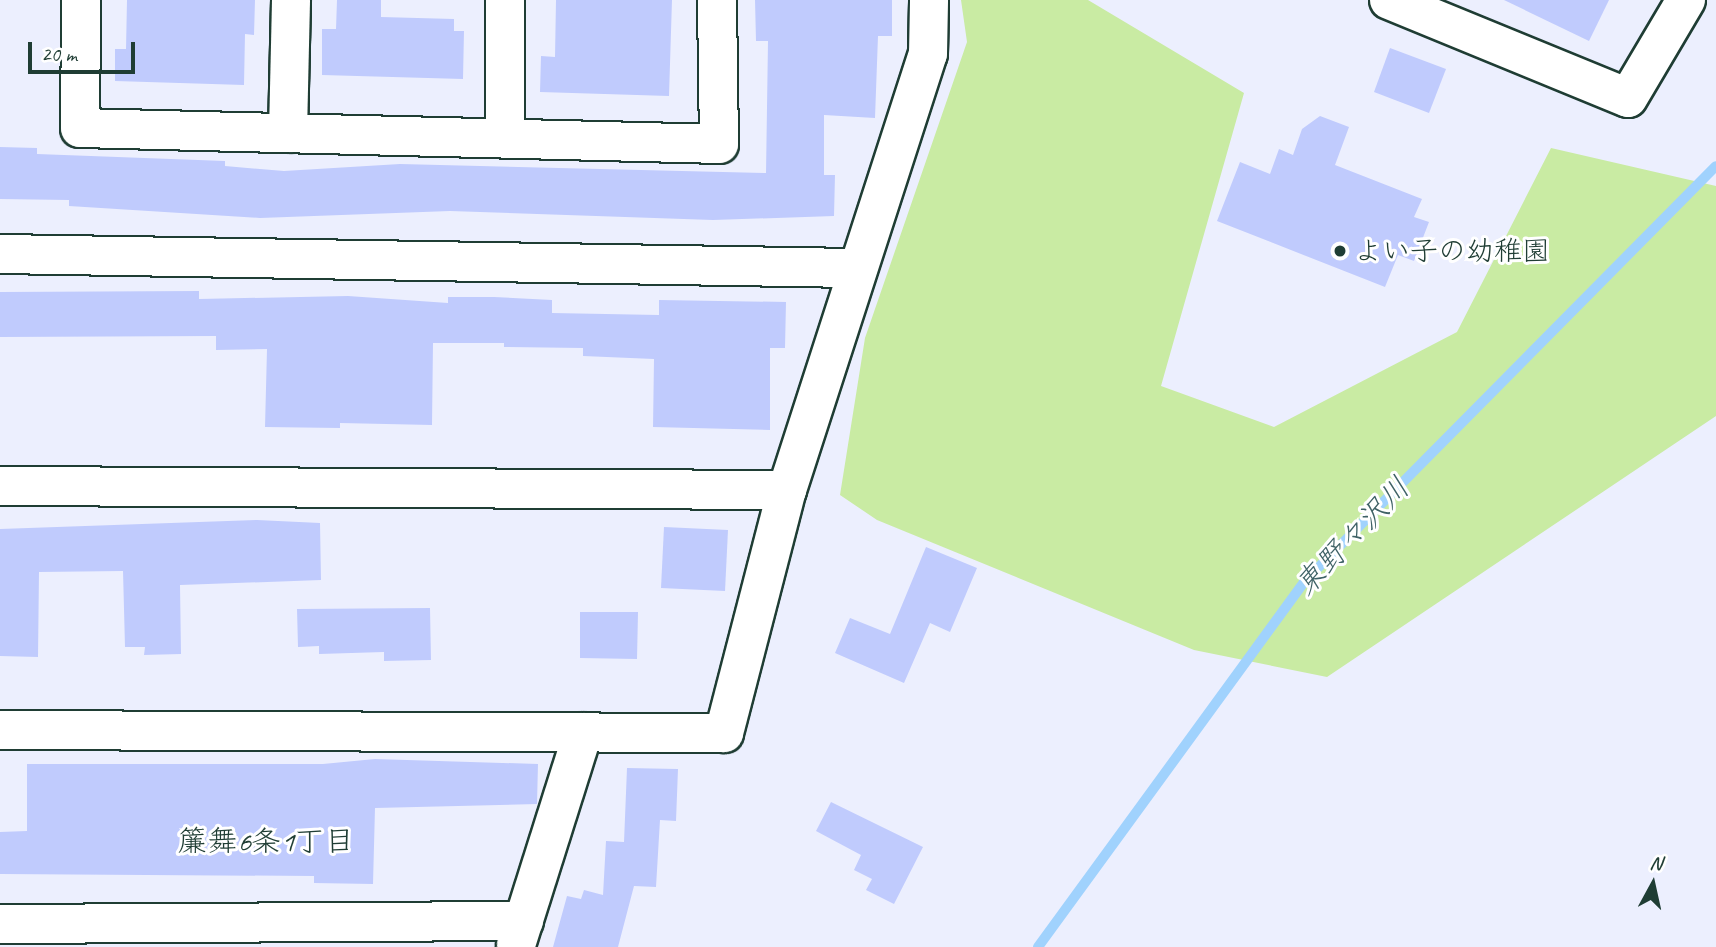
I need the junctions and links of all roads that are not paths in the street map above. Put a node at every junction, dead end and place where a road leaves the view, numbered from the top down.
1 (81, 0) edge
2 (291, 0) edge
3 (505, 0) edge
4 (717, 0) edge
5 (929, 0) edge
6 (1389, 0) edge
7 (1686, 0) edge
8 (288, 133) junction
9 (505, 138) junction
10 (0, 254) edge
11 (857, 268) junction
12 (0, 486) edge
13 (787, 490) junction
14 (0, 730) edge
15 (583, 732) junction
16 (0, 924) edge
17 (520, 934) edge

1 - 8 street
2 - 8 street
3 - 9 street
4 - 9 street
5 - 11 street
6 - 7 street
8 - 9 street
10 - 11 street
11 - 13 street
12 - 13 street
13 - 15 street
14 - 15 street
15 - 17 street
16 - 17 street

